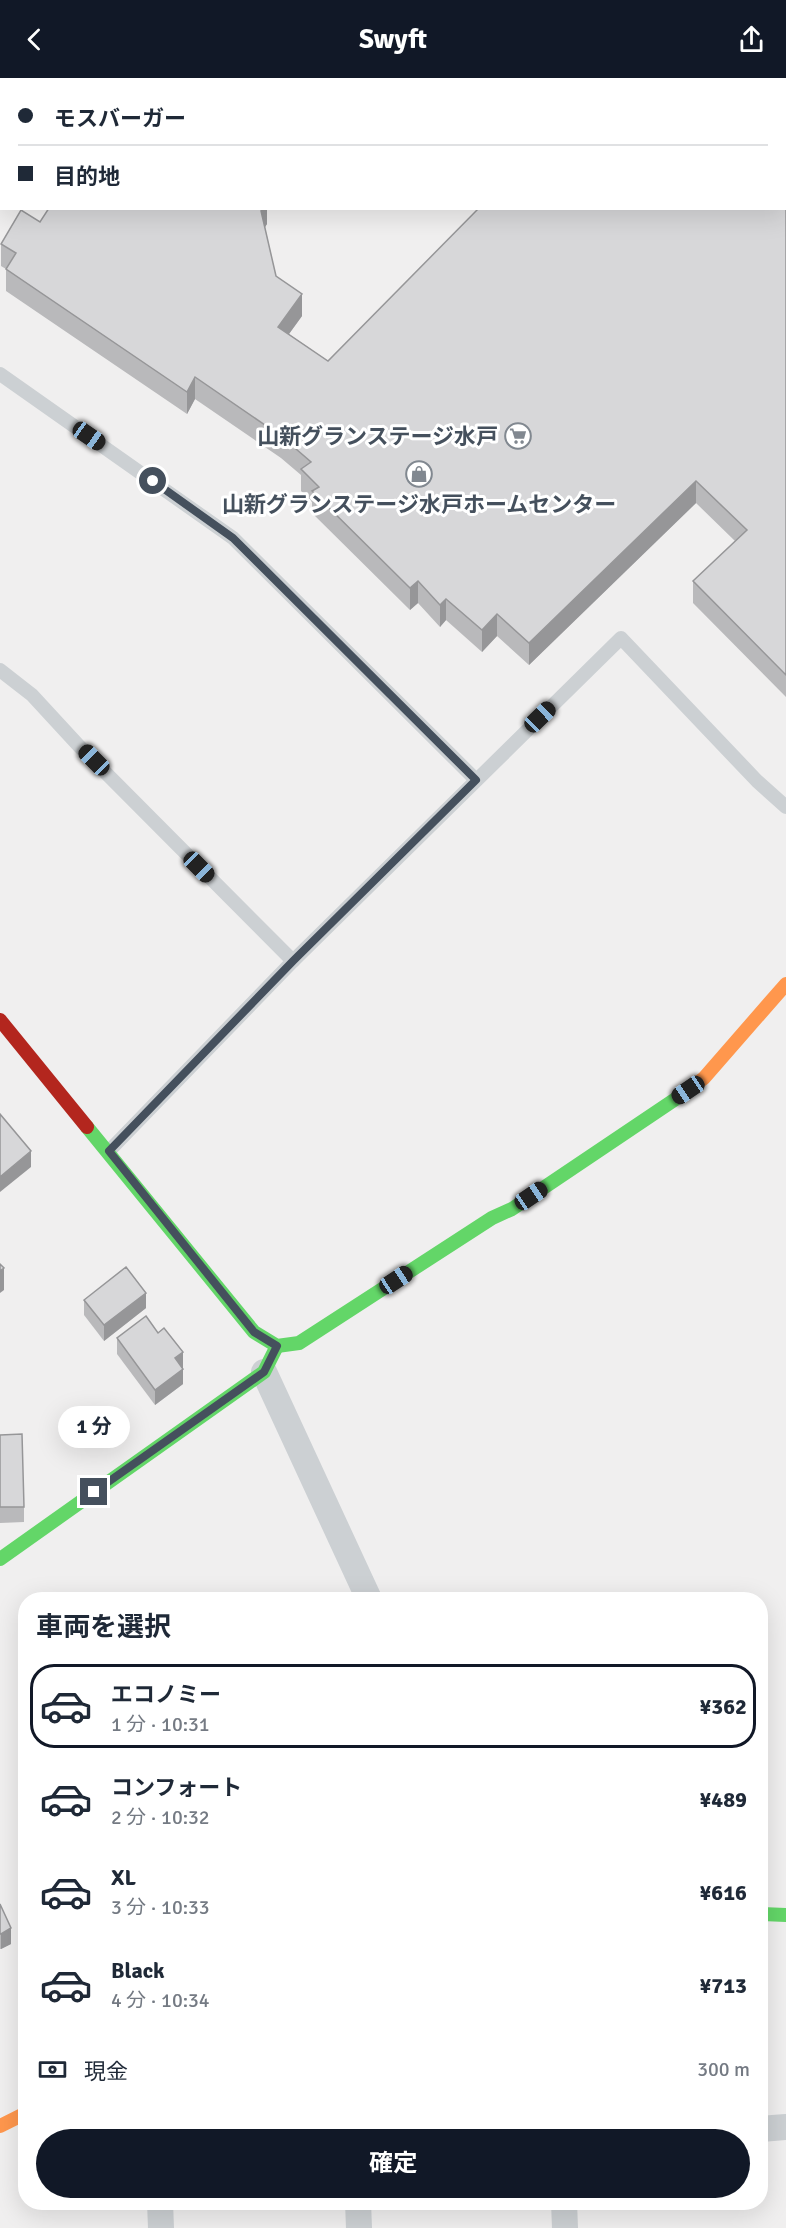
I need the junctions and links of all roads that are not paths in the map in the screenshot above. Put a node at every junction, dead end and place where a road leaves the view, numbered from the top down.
1 (0, 374) edge
2 (0, 670) edge
3 (476, 780) junction
4 (786, 807) edge
5 (293, 961) junction
6 (786, 984) edge
7 (0, 1020) edge
8 (109, 1151) junction
9 (277, 1346) junction
10 (264, 1372) junction
11 (0, 1559) edge
12 (366, 1592) edge
13 (768, 1914) edge
14 (786, 1915) edge
15 (18, 2117) edge
16 (0, 2126) edge
17 (786, 2127) edge
18 (768, 2128) edge
19 (160, 2210) edge
20 (358, 2210) edge
21 (564, 2210) edge
22 (161, 2228) edge
23 (359, 2228) edge
24 (565, 2228) edge

1 - 3 lane
2 - 5 lane
3 - 4 lane
3 - 5 lane
5 - 8 lane
6 - 9 street
7 - 8 street
8 - 9 street
9 - 10 street
10 - 11 street
10 - 12 street
13 - 14 street
15 - 16 street
17 - 18 street
19 - 22 street
20 - 23 street
21 - 24 street

